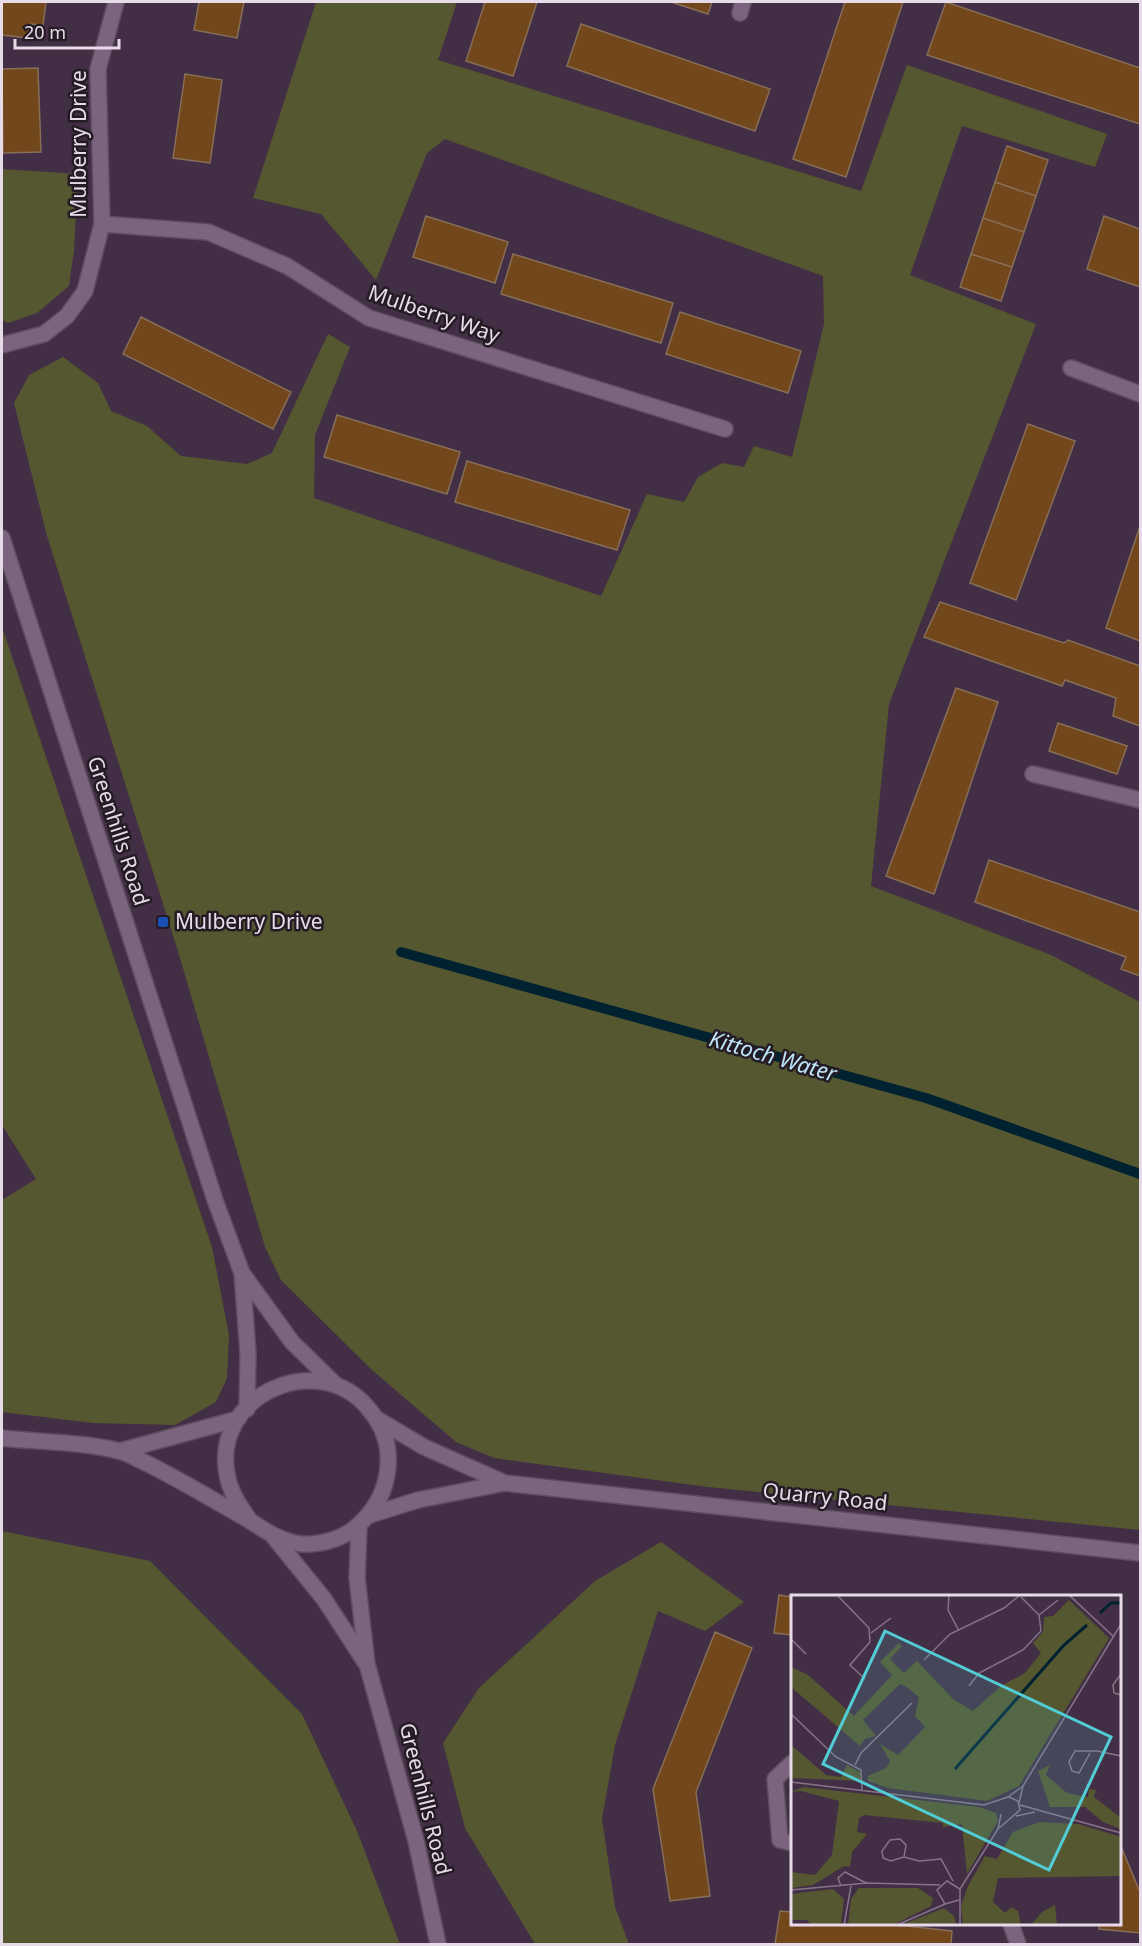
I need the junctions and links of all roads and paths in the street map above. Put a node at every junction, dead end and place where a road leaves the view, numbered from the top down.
1 (116, 2) edge
2 (102, 224) junction
3 (2, 345) edge
4 (1071, 368) dead end
5 (1140, 394) edge
6 (725, 429) dead end
7 (2, 538) edge
8 (1033, 774) dead end
9 (1140, 800) edge
10 (242, 1273) junction
11 (336, 1385) junction
12 (242, 1414) junction
13 (377, 1419) junction
14 (2, 1438) edge
15 (120, 1451) junction
16 (505, 1483) junction
17 (365, 1520) junction
18 (251, 1522) junction
19 (273, 1536) junction
20 (1140, 1553) edge
21 (367, 1664) junction
22 (791, 1764) edge
23 (791, 1843) edge
24 (1012, 1925) edge
25 (438, 1944) edge
26 (1018, 1944) edge

1 - 2 street, Mulberry Drive
2 - 3 street, Mulberry Drive
2 - 6 street, Mulberry Way
4 - 5 street
7 - 10 street, Greenhills Road
8 - 9 street
10 - 11 street, Greenhills Road
10 - 12 street, Greenhills Road
11 - 12 street
11 - 13 street
12 - 15 street
12 - 18 street
13 - 16 street, Quarry Road
13 - 17 street
14 - 15 street
15 - 18 street
16 - 17 street, Quarry Road
16 - 20 street, Quarry Road
17 - 19 street
17 - 21 street, Greenhills Road
18 - 19 street
19 - 21 street, Greenhills Road
21 - 25 street, Greenhills Road
22 - 23 street
24 - 26 street

